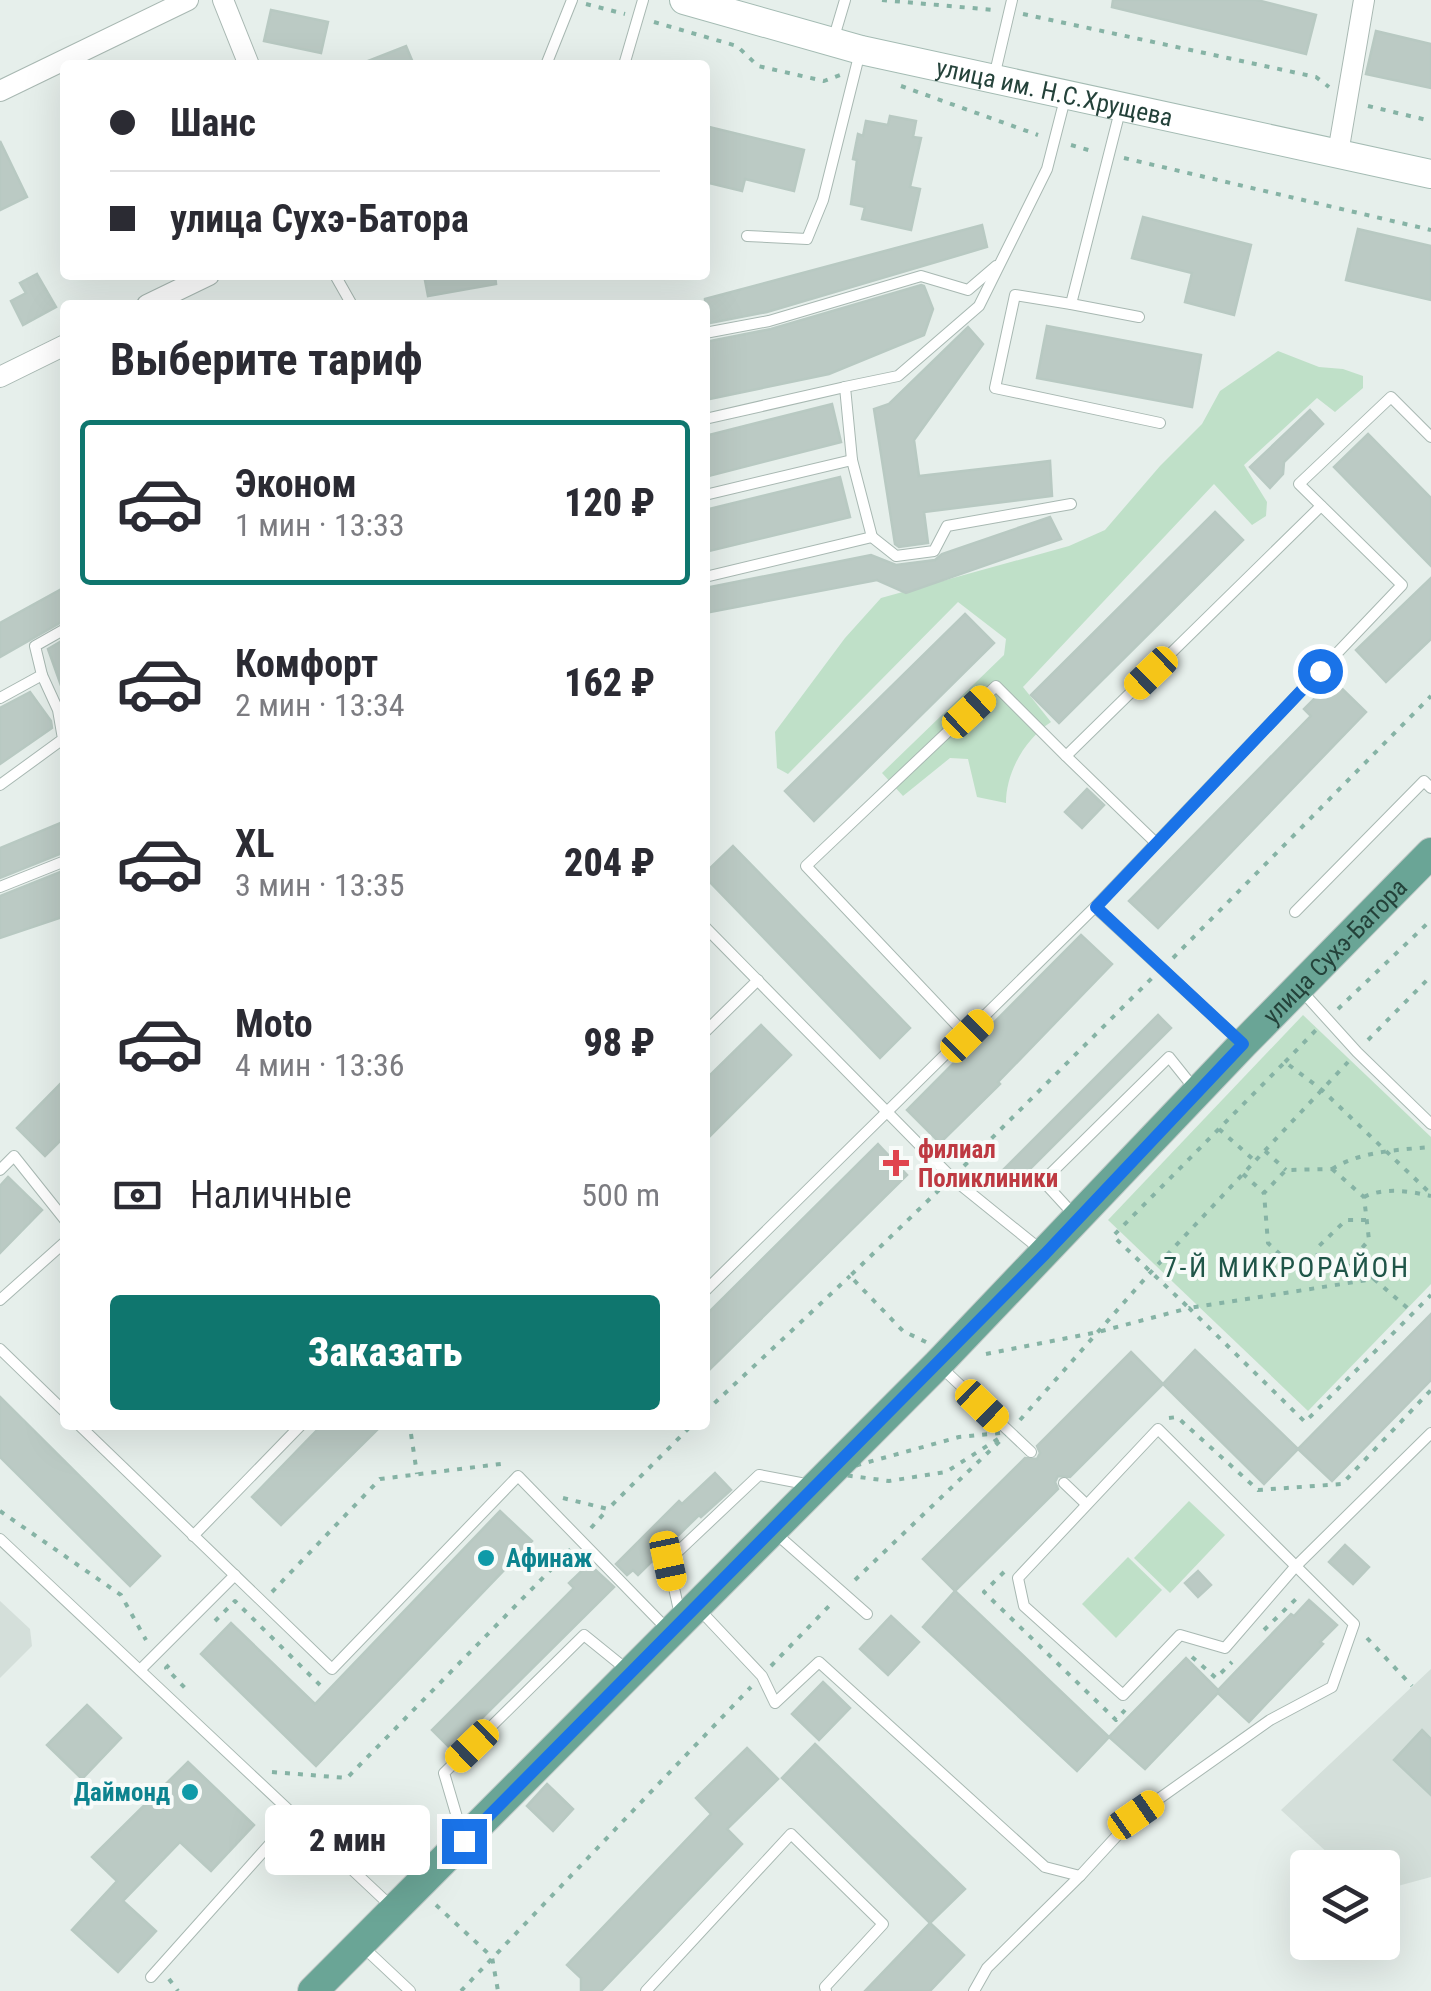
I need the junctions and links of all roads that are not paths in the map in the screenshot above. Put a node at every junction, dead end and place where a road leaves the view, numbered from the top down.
1 (188, 0) edge
2 (223, 0) edge
3 (572, 0) edge
4 (643, 0) edge
5 (684, 0) edge
6 (845, 0) edge
7 (1364, 0) edge
8 (1011, 6) edge
9 (832, 43) junction
10 (63, 60) edge
11 (248, 60) edge
12 (548, 60) edge
13 (625, 60) edge
14 (858, 60) junction
15 (60, 61) edge
16 (994, 78) junction
17 (0, 90) edge
18 (1067, 94) junction
19 (1122, 106) junction
20 (1338, 154) junction
21 (1431, 174) edge
22 (747, 236) dead end
23 (1000, 263) junction
24 (199, 280) edge
25 (157, 300) edge
26 (1071, 304) junction
27 (1139, 317) dead end
28 (710, 333) edge
29 (60, 347) edge
30 (0, 377) edge
31 (846, 387) junction
32 (710, 418) edge
33 (1160, 423) dead end
34 (1431, 437) edge
35 (852, 460) junction
36 (710, 494) edge
37 (1072, 504) dead end
38 (1321, 506) junction
39 (872, 537) junction
40 (710, 576) edge
41 (60, 632) edge
42 (42, 675) junction
43 (0, 698) edge
44 (60, 706) edge
45 (60, 741) edge
46 (1066, 756) junction
47 (0, 785) edge
48 (1431, 788) edge
49 (1156, 844) junction
50 (1431, 853) edge
51 (60, 863) edge
52 (0, 887) edge
53 (1096, 907) junction
54 (1294, 912) dead end
55 (710, 932) edge
56 (758, 980) junction
57 (1299, 988) junction
58 (710, 1027) edge
59 (967, 1036) junction
60 (1243, 1044) junction
61 (1197, 1092) junction
62 (886, 1111) junction
63 (1431, 1124) edge
64 (0, 1170) edge
65 (60, 1214) edge
66 (1078, 1219) junction
67 (60, 1246) edge
68 (1045, 1254) junction
69 (710, 1286) edge
70 (0, 1300) edge
71 (0, 1349) edge
72 (938, 1364) junction
73 (60, 1407) edge
74 (83, 1430) edge
75 (296, 1430) edge
76 (1431, 1433) edge
77 (1031, 1452) dead end
78 (823, 1479) junction
79 (1064, 1483) dead end
80 (1086, 1504) junction
81 (772, 1530) junction
82 (193, 1536) junction
83 (0, 1539) edge
84 (1295, 1566) junction
85 (235, 1575) junction
86 (867, 1614) dead end
87 (683, 1620) junction
88 (140, 1670) junction
89 (631, 1673) junction
90 (294, 1817) junction
91 (464, 1841) junction
92 (1080, 1876) junction
93 (395, 1909) junction
94 (360, 1944) junction
95 (151, 1977) dead end
96 (314, 1991) edge
97 (410, 1991) edge
98 (646, 1991) edge
99 (826, 1991) edge
100 (974, 1991) edge

1 - 10 street
2 - 11 street
3 - 12 lane
4 - 13 lane
5 - 9 main road, улица им. Н.С.Хрущева
6 - 9 lane
7 - 20 street
8 - 16 lane
9 - 14 main road, улица им. Н.С.Хрущева
14 - 16 main road, улица им. Н.С.Хрущева
14 - 22 lane
15 - 17 street
16 - 18 main road, улица им. Н.С.Хрущева
18 - 19 main road, улица им. Н.С.Хрущева
18 - 23 lane
19 - 20 main road, улица им. Н.С.Хрущева
19 - 26 lane
20 - 21 main road, улица им. Н.С.Хрущева
23 - 28 lane
23 - 31 lane
24 - 25 street
26 - 27 lane
26 - 33 lane
29 - 30 street
31 - 32 lane
31 - 35 lane
34 - 38 lane
35 - 36 lane
35 - 39 lane
37 - 39 lane
38 - 46 lane
38 - 49 lane
39 - 40 lane
41 - 42 lane
42 - 43 lane
42 - 44 lane
45 - 47 lane
46 - 49 lane
46 - 59 lane
48 - 54 lane
49 - 53 lane
50 - 57 main road, улица Сухэ-Батора
51 - 52 lane
53 - 59 lane
53 - 60 lane
55 - 56 lane
56 - 58 lane
56 - 62 lane
57 - 60 main road, улица Сухэ-Батора
57 - 63 lane
59 - 62 lane
60 - 61 main road, улица Сухэ-Батора
61 - 66 main road, улица Сухэ-Батора
61 - 66 lane
62 - 68 lane
62 - 69 lane
64 - 65 lane
66 - 68 main road, улица Сухэ-Батора
67 - 70 lane
68 - 72 main road, улица Сухэ-Батора
71 - 73 lane
72 - 77 lane
72 - 78 main road, улица Сухэ-Батора
74 - 82 lane
75 - 82 lane
76 - 84 lane
78 - 81 main road, улица Сухэ-Батора
78 - 87 lane
79 - 80 lane
80 - 84 lane
80 - 84 lane
81 - 86 lane
81 - 87 main road, улица Сухэ-Батора
82 - 85 lane
83 - 88 lane
84 - 92 lane
85 - 87 lane
85 - 88 lane
87 - 89 main road, улица Сухэ-Батора
87 - 92 lane
88 - 90 lane
89 - 91 main road, улица Сухэ-Батора
89 - 91 lane
90 - 93 lane
90 - 95 lane
91 - 93 main road, улица Сухэ-Батора
92 - 100 lane
93 - 94 main road, улица Сухэ-Батора
94 - 96 main road, улица Сухэ-Батора
94 - 97 lane
98 - 99 lane

